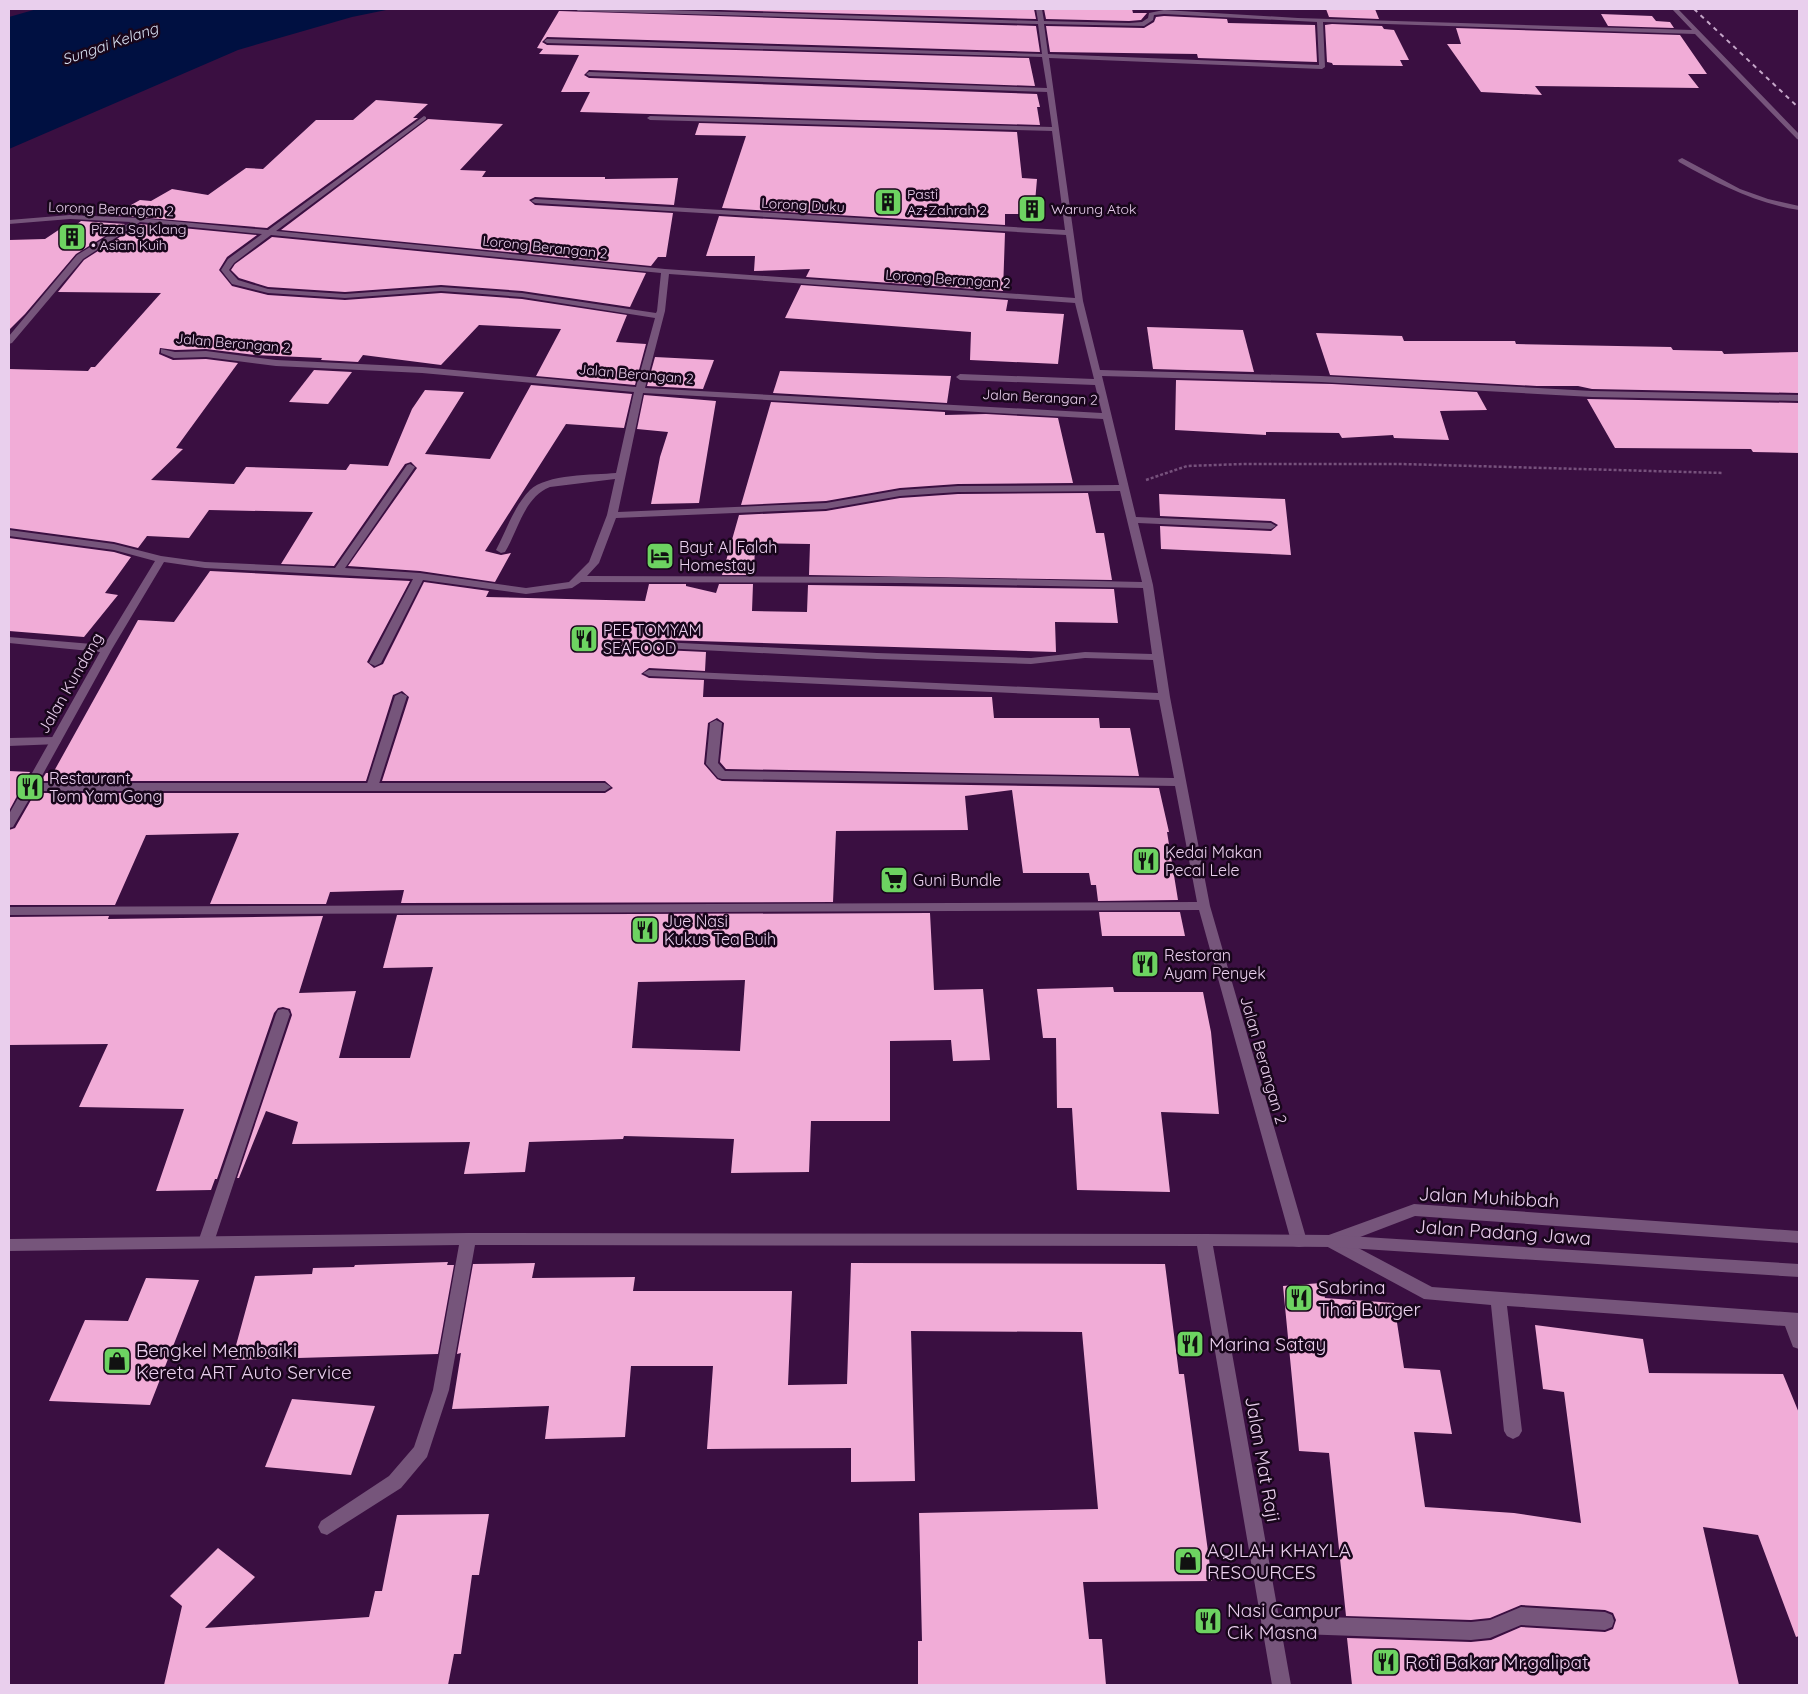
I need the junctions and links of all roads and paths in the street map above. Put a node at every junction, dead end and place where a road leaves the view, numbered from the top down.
1 (578, 9) edge
2 (1039, 9) edge
3 (1675, 9) edge
4 (1320, 21) junction
5 (1041, 23) junction
6 (1699, 32) junction
7 (547, 41) dead end
8 (1046, 56) junction
9 (589, 74) dead end
10 (1050, 90) junction
11 (424, 118) dead end
12 (650, 118) dead end
13 (1056, 130) junction
14 (1799, 138) edge
15 (1682, 160) dead end
16 (535, 201) dead end
17 (1799, 208) edge
18 (139, 220) junction
19 (9, 222) edge
20 (272, 232) junction
21 (1070, 233) junction
22 (665, 272) junction
23 (1080, 301) junction
24 (659, 316) junction
25 (9, 341) edge
26 (164, 351) dead end
27 (960, 377) dead end
28 (1098, 377) junction
29 (640, 390) junction
30 (1799, 398) edge
31 (1107, 416) junction
32 (410, 467) dead end
33 (1723, 473) dead end
34 (620, 476) junction
35 (1124, 488) junction
36 (612, 515) junction
37 (1132, 520) junction
38 (1271, 526) dead end
39 (9, 534) edge
40 (501, 550) dead end
41 (161, 559) junction
42 (338, 571) junction
43 (420, 576) junction
44 (580, 579) junction
45 (1148, 585) junction
46 (9, 640) edge
47 (662, 645) dead end
48 (107, 648) junction
49 (1158, 657) junction
50 (375, 663) dead end
51 (649, 673) dead end
52 (401, 696) dead end
53 (1164, 697) junction
54 (716, 724) dead end
55 (55, 741) junction
56 (9, 742) edge
57 (1180, 782) junction
58 (30, 787) junction
59 (372, 787) junction
60 (605, 787) dead end
61 (9, 824) edge
62 (1204, 906) junction
63 (9, 911) edge
64 (283, 1014) dead end
65 (1799, 1237) edge
66 (468, 1239) junction
67 (1204, 1240) junction
68 (1299, 1241) junction
69 (1332, 1241) junction
70 (206, 1242) junction
71 (9, 1245) edge
72 (1794, 1271) edge
73 (1498, 1300) junction
74 (1795, 1319) edge
75 (1799, 1342) edge
76 (1514, 1431) dead end
77 (327, 1527) dead end
78 (1605, 1621) dead end
79 (1270, 1624) junction
80 (1282, 1685) edge

1 - 5 street
2 - 5 street, Jalan Berangan 2
3 - 6 street
4 - 5 street
4 - 6 street
4 - 8 street
5 - 8 street, Jalan Berangan 2
6 - 14 street
7 - 8 street
8 - 10 street, Jalan Berangan 2
9 - 10 street
10 - 13 street, Jalan Berangan 2
11 - 20 street
12 - 13 street
13 - 21 street, Jalan Berangan 2
15 - 17 street
16 - 21 street, Lorong Duku
18 - 19 street, Lorong Berangan 2
18 - 20 street, Lorong Berangan 2
18 - 25 street
20 - 22 street, Lorong Berangan 2
20 - 24 street
21 - 23 street, Jalan Berangan 2
22 - 23 street, Lorong Berangan 2
22 - 24 street
23 - 28 street, Jalan Berangan 2
24 - 29 street
26 - 29 street, Jalan Berangan 2
27 - 28 street
28 - 30 street
28 - 31 street, Jalan Berangan 2
29 - 31 street, Jalan Berangan 2
29 - 34 street
31 - 35 street, Jalan Berangan 2
32 - 42 street
33 - 35 path
34 - 36 street
34 - 40 street
35 - 36 street
35 - 37 street, Jalan Berangan 2
36 - 44 street
37 - 38 street
37 - 45 street, Jalan Berangan 2
39 - 41 street
41 - 42 street
41 - 48 street, Jalan Kundang
42 - 43 street
43 - 44 street
43 - 50 street
44 - 45 street
45 - 49 street, Jalan Berangan 2
46 - 48 street
47 - 49 street
48 - 55 street, Jalan Kundang
49 - 53 street, Jalan Berangan 2
51 - 53 street
52 - 59 street
53 - 57 street, Jalan Berangan 2
54 - 57 street
55 - 56 street
55 - 58 street, Jalan Kundang
57 - 62 street, Jalan Berangan 2
58 - 59 street
58 - 61 street, Jalan Kundang
59 - 60 street
62 - 63 street
62 - 68 street, Jalan Berangan 2
64 - 70 street
65 - 69 street, Jalan Muhibbah
66 - 67 street, Jalan Padang Jawa
66 - 70 street, Jalan Padang Jawa
66 - 77 street
67 - 68 street, Jalan Padang Jawa
67 - 79 street, Jalan Mat Raji
68 - 69 street, Jalan Padang Jawa
69 - 72 street, Jalan Padang Jawa
69 - 73 street
70 - 71 street, Jalan Padang Jawa
73 - 74 street
73 - 76 street
74 - 75 street
78 - 79 street
79 - 80 street, Jalan Mat Raji

